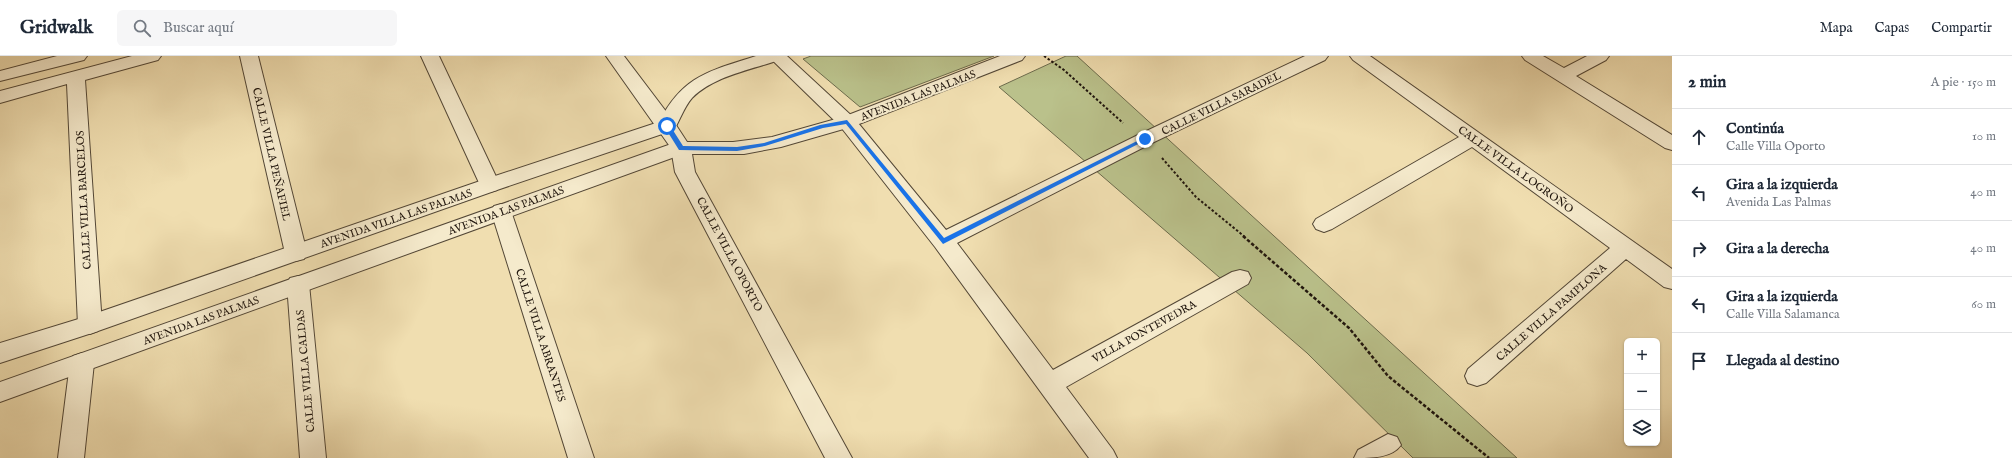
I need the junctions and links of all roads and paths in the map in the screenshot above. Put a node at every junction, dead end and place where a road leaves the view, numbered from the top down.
1 (78, 56) edge
2 (152, 56) edge
3 (249, 56) edge
4 (430, 56) edge
5 (615, 56) edge
6 (773, 56) edge
7 (777, 56) edge
8 (1016, 56) edge
9 (1044, 56) edge
10 (1319, 56) edge
11 (1359, 56) edge
12 (1531, 56) edge
13 (1600, 56) edge
14 (0, 76) edge
15 (76, 76) junction
16 (1563, 76) junction
17 (0, 97) edge
18 (847, 122) junction
19 (667, 126) junction
20 (1474, 138) junction
21 (1145, 139) junction
22 (1672, 144) edge
23 (681, 148) junction
24 (490, 185) junction
25 (501, 211) junction
26 (1324, 224) dead end
27 (943, 241) junction
28 (1625, 247) junction
29 (296, 253) junction
30 (1240, 278) dead end
31 (1672, 281) edge
32 (298, 284) junction
33 (90, 325) junction
34 (0, 352) edge
35 (82, 363) junction
36 (1477, 376) dead end
37 (1049, 384) junction
38 (0, 392) edge
39 (70, 458) edge
40 (313, 458) edge
41 (581, 458) edge
42 (839, 458) edge
43 (1104, 458) edge
44 (1489, 458) edge

1 - 14 street
2 - 15 street
3 - 29 street, CALLE VILLA PEÑAFIEL
4 - 24 street
5 - 19 street, CALLE VILLA OPORTO
6 - 19 street
7 - 18 street
8 - 18 street, AVENIDA LAS PALMAS
9 - 21 path
10 - 21 street, CALLE VILLA SARADEL
11 - 20 street, CALLE VILLA LOGROÑO
12 - 16 street
13 - 16 street
15 - 17 street
15 - 33 street, CALLE VILLA BARCELOS
16 - 22 street
18 - 23 street, AVENIDA LAS PALMAS
18 - 27 street
19 - 23 street, CALLE VILLA OPORTO
19 - 24 street, AVENIDA VILLA LAS PALMAS
20 - 26 street
20 - 28 street, CALLE VILLA LOGROÑO
21 - 27 street, CALLE VILLA SARADEL
21 - 44 path
23 - 25 street, AVENIDA LAS PALMAS
23 - 42 street, CALLE VILLA OPORTO
24 - 29 street, AVENIDA VILLA LAS PALMAS
25 - 32 street, AVENIDA LAS PALMAS
25 - 41 street, CALLE VILLA ABRANTES
27 - 37 street
28 - 31 street, CALLE VILLA LOGROÑO
28 - 36 street, CALLE VILLA PAMPLONA
29 - 33 street, AVENIDA VILLA LAS PALMAS
30 - 37 street, VILLA PONTEVEDRA
32 - 35 street, AVENIDA LAS PALMAS
32 - 40 street, CALLE VILLA CALDAS
33 - 34 street, AVENIDA VILLA LAS PALMAS
35 - 38 street, AVENIDA LAS PALMAS
35 - 39 street
37 - 43 street

